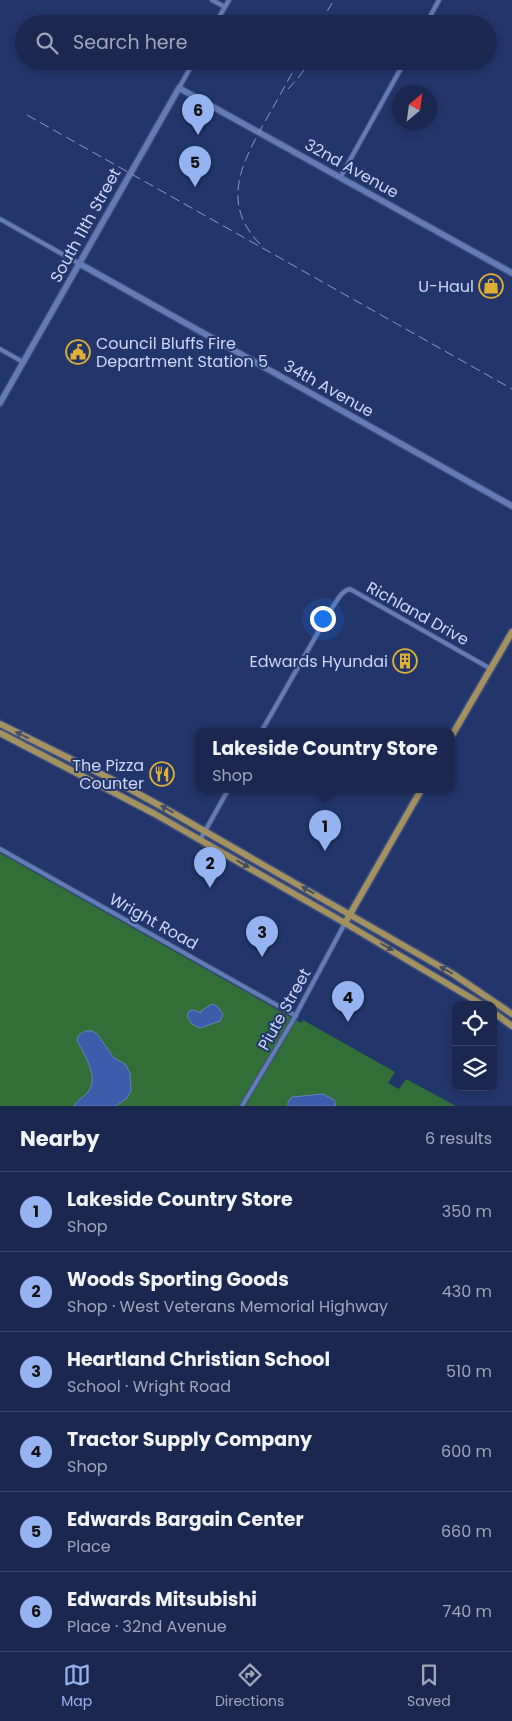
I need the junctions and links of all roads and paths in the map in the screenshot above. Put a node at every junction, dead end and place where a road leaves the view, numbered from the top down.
1 (212, 0) edge
2 (229, 0) edge
3 (439, 0) edge
4 (225, 7) junction
5 (220, 15) edge
6 (431, 15) edge
7 (189, 70) edge
8 (400, 70) edge
9 (179, 88) junction
10 (340, 178) junction
11 (0, 219) edge
12 (80, 264) junction
13 (512, 273) edge
14 (0, 349) edge
15 (23, 362) junction
16 (0, 403) edge
17 (512, 506) edge
18 (512, 632) edge
19 (505, 644) junction
20 (512, 647) edge
21 (491, 669) junction
22 (0, 724) edge
23 (262, 728) edge
24 (455, 730) edge
25 (0, 733) edge
26 (226, 793) edge
27 (419, 793) edge
28 (205, 831) junction
29 (200, 840) junction
30 (0, 849) edge
31 (350, 914) junction
32 (345, 923) junction
33 (476, 1001) edge
34 (512, 1014) edge
35 (497, 1015) edge
36 (296, 1016) junction
37 (512, 1026) edge
38 (242, 1106) edge

1 - 4 street
2 - 4 street
3 - 6 street
4 - 5 street
7 - 9 street, South 11th Street
8 - 10 street
9 - 10 street, 32nd Avenue
9 - 12 street, South 11th Street
10 - 13 street, 32nd Avenue
11 - 12 street
12 - 15 street, South 11th Street
12 - 17 street, 34th Avenue
14 - 15 street
15 - 16 street, South 11th Street
18 - 19 main road
19 - 20 street
19 - 21 main road
21 - 23 street, Richland Drive
21 - 24 main road
28 -> 22 main road
25 - 29 main road
26 - 28 street
27 - 31 main road
28 - 29 street
31 -> 28 main road
29 -> 32 main road
30 - 36 street, Wright Road
31 - 32 main road
34 -> 31 main road
32 -> 33 main road
32 - 36 street, Piute Street
35 - 37 main road
36 - 38 street, Piute Street

